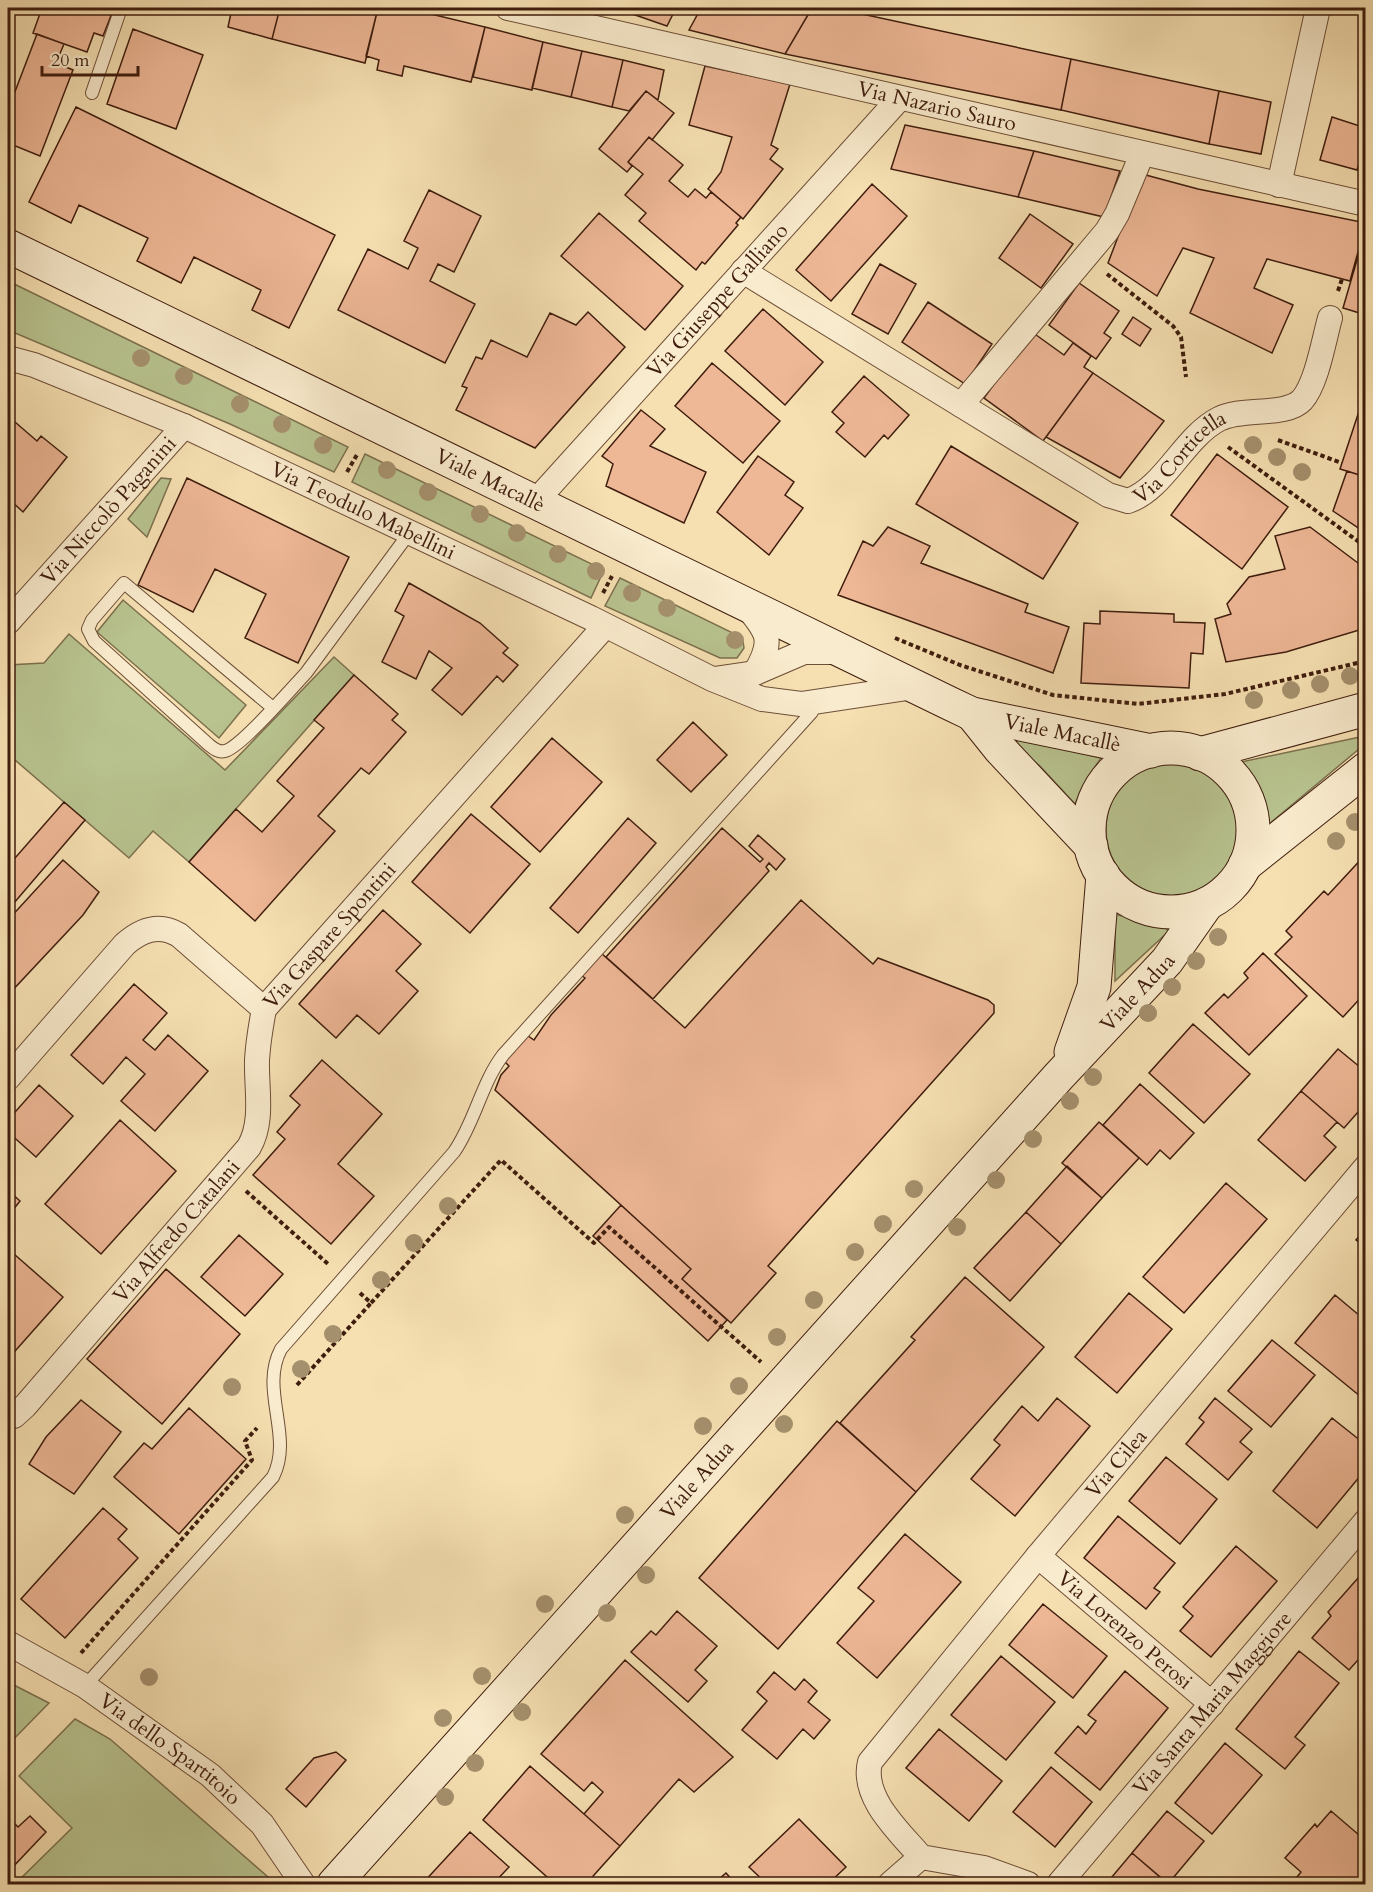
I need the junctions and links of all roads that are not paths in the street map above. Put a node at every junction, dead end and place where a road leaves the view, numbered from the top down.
1 (120, 8) edge
2 (508, 8) edge
3 (1318, 8) edge
4 (92, 93) dead end
5 (899, 99) junction
6 (1142, 154) junction
7 (1279, 184) junction
8 (1365, 204) edge
9 (8, 246) edge
10 (743, 272) junction
11 (1330, 318) dead end
12 (8, 358) edge
13 (961, 405) junction
14 (184, 426) junction
15 (535, 502) junction
16 (410, 532) junction
17 (746, 606) junction
18 (8, 622) edge
19 (598, 622) junction
20 (840, 652) junction
21 (755, 673) junction
22 (712, 679) junction
23 (914, 687) junction
24 (273, 708) junction
25 (1365, 709) edge
26 (812, 712) dead end
27 (972, 714) junction
28 (1151, 751) junction
29 (1200, 754) junction
30 (1365, 769) edge
31 (1097, 861) junction
32 (1245, 865) junction
33 (1207, 904) junction
34 (264, 1009) junction
35 (1059, 1076) junction
36 (8, 1078) edge
37 (1365, 1167) edge
38 (8, 1416) edge
39 (1365, 1521) edge
40 (1038, 1556) junction
41 (8, 1644) edge
42 (85, 1686) junction
43 (1212, 1704) junction
44 (921, 1857) junction
45 (303, 1884) edge
46 (334, 1884) edge
47 (890, 1884) edge
48 (1028, 1884) edge
49 (1059, 1884) edge

1 - 4 lane
2 - 5 street, Via Nazario Sauro
3 - 7 street
5 - 6 street, Via Nazario Sauro
5 - 10 street, Via Giuseppe Galliano
6 - 7 street, Via Nazario Sauro
6 - 13 street
7 - 8 street, Via Nazario Sauro
9 - 15 main road, Viale Macallè
10 - 13 street, Via Corticella
10 - 15 street, Via Giuseppe Galliano
11 - 13 street, Via Corticella
12 - 14 street, Via Teodulo Mabellini
14 - 16 street, Via Teodulo Mabellini
14 - 18 street, Via Niccolò Paganini
15 - 17 main road, Viale Macallè
16 - 19 street, Via Teodulo Mabellini
16 - 24 lane
17 - 20 main road, Viale Macallè
17 - 21 street
19 - 22 street, Via Teodulo Mabellini
19 - 34 street, Via Gaspare Spontini
20 - 21 street
20 - 23 main road, Viale Macallè
21 - 22 street
22 - 23 street, Via Teodulo Mabellini
23 - 27 main road, Viale Macallè
24 - 24 lane
25 - 29 main road
26 - 42 lane
27 - 28 main road, Viale Macallè
27 - 31 main road, Viale Macallè
28 - 29 main road
28 - 31 main road
29 - 32 main road
30 - 32 main road
31 - 33 main road
31 - 35 main road, Viale Adua
32 - 33 main road
33 - 35 main road, Viale Adua
34 - 36 street, Via Gaspare Spontini
34 - 38 street, Via Alfredo Catalani
35 - 46 main road, Viale Adua
37 - 40 street, Via Cilea
39 - 43 street, Via Santa Maria Maggiore
40 - 43 street, Via Lorenzo Perosi
40 - 44 street, Via Cilea
41 - 42 street, Via dello Spartitoio
42 - 45 street, Via dello Spartitoio
43 - 49 street, Via Santa Maria Maggiore
44 - 47 street
44 - 48 street

